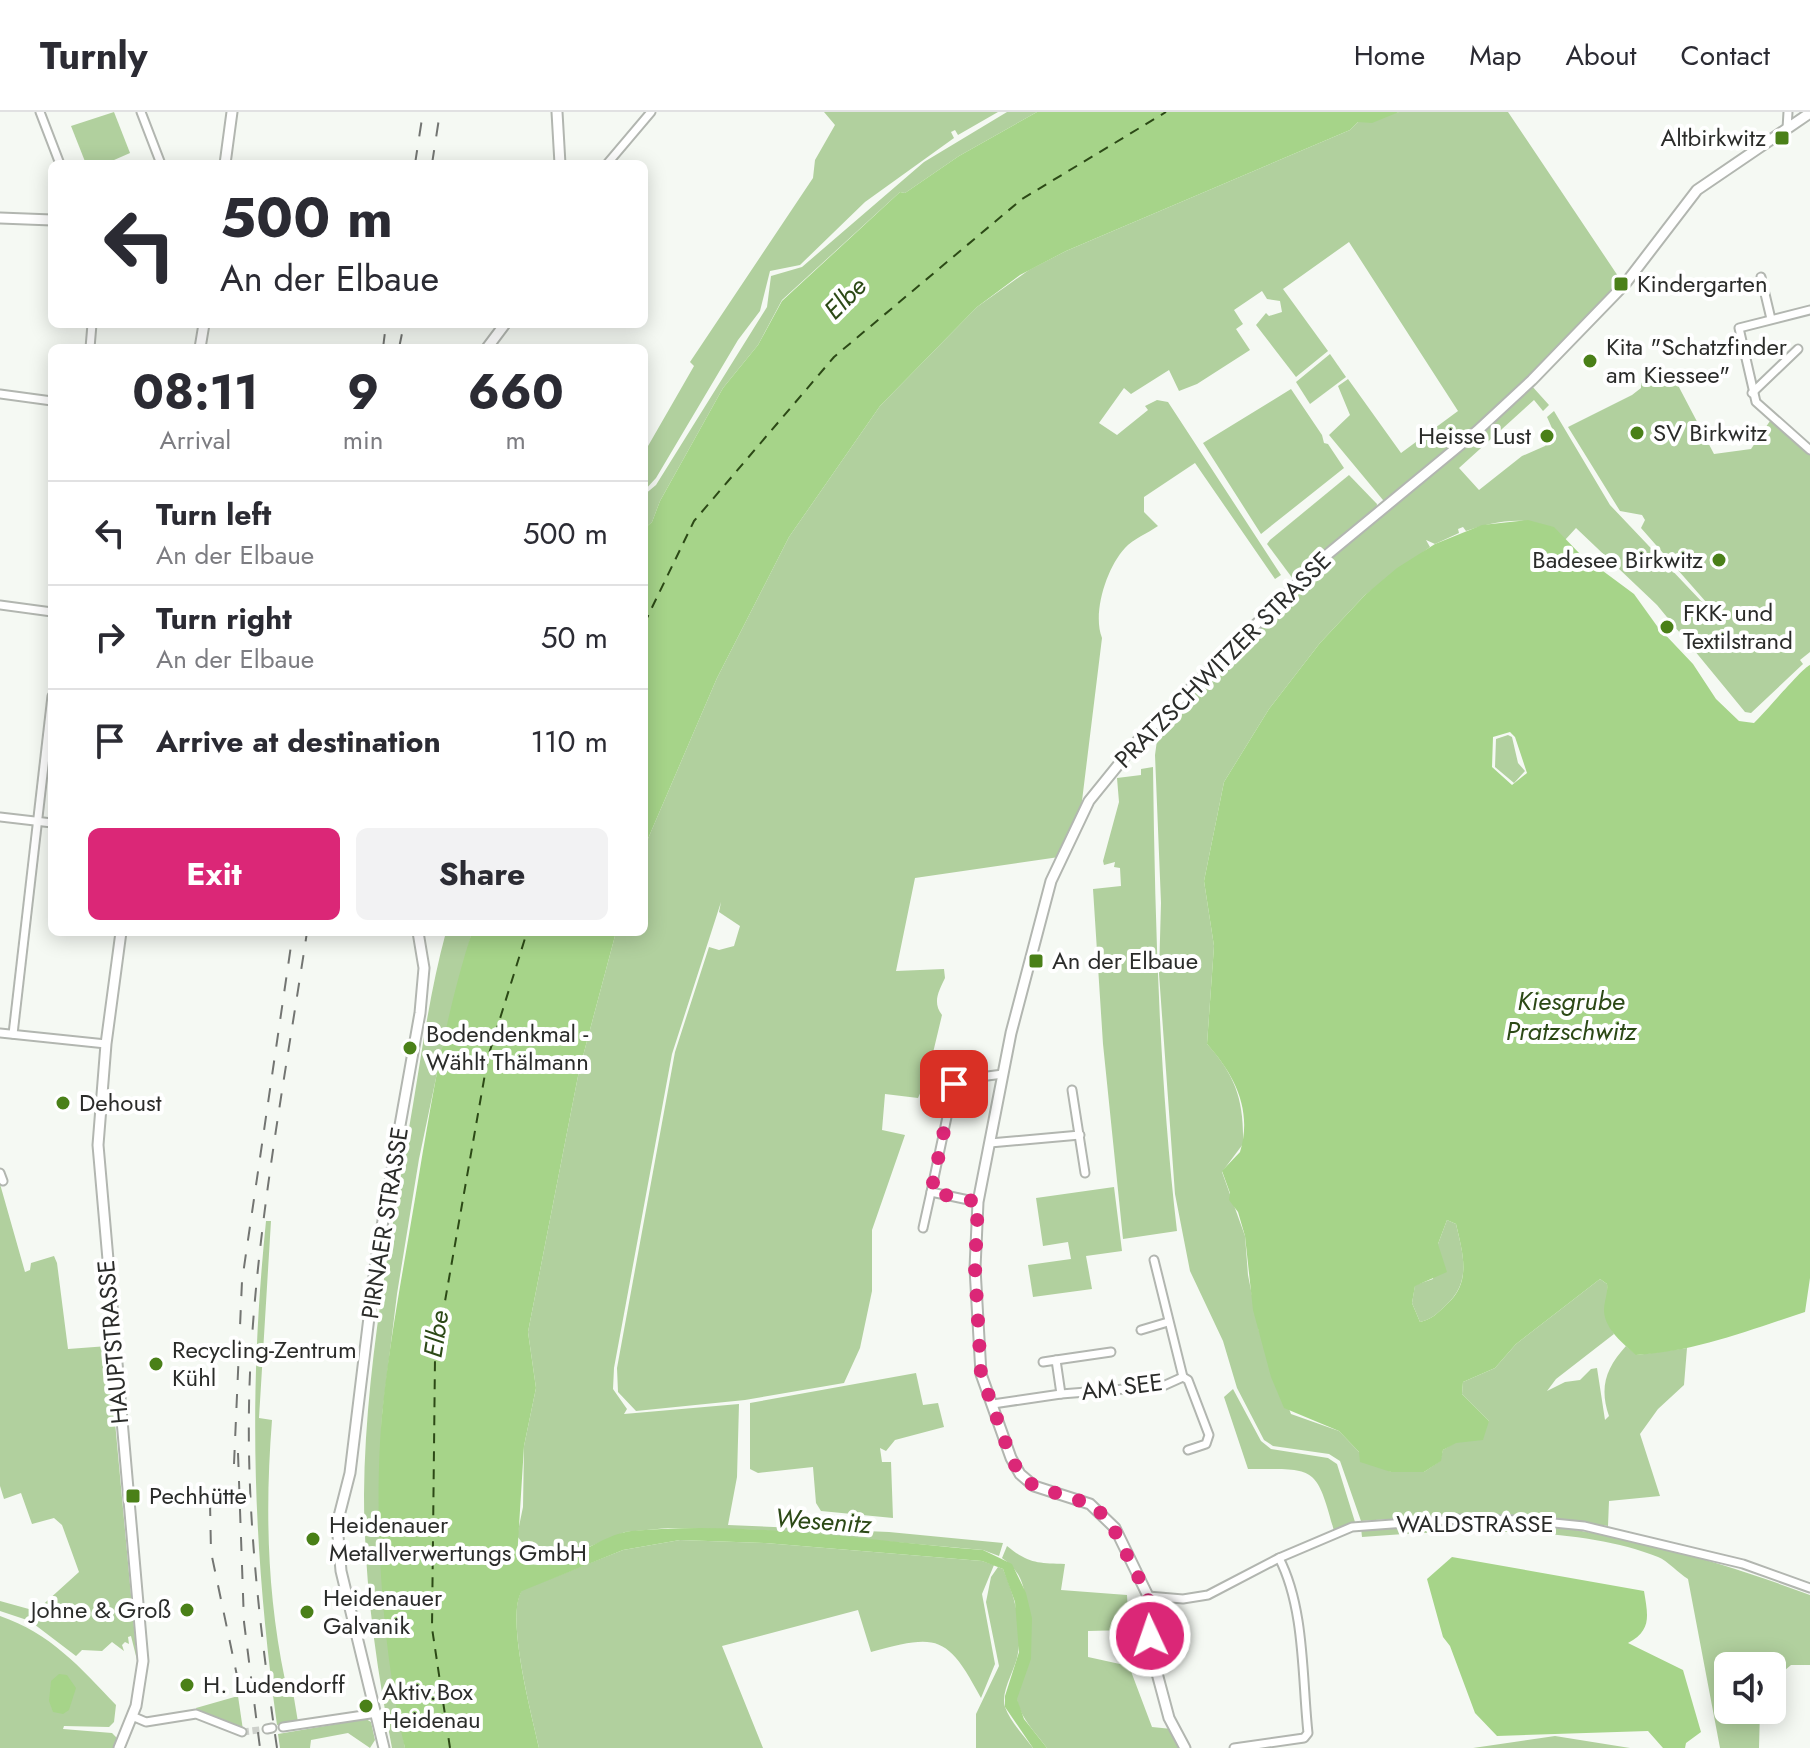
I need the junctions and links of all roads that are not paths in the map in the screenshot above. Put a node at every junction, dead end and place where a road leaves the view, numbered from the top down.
1 (40, 112) edge
2 (141, 112) edge
3 (232, 112) edge
4 (557, 112) edge
5 (651, 112) edge
6 (1788, 112) edge
7 (1810, 113) edge
8 (1787, 129) junction
9 (58, 160) edge
10 (159, 160) edge
11 (226, 160) edge
12 (560, 160) edge
13 (610, 160) edge
14 (0, 218) edge
15 (48, 220) edge
16 (1761, 277) dead end
17 (1810, 310) edge
18 (1771, 319) junction
19 (1798, 349) dead end
20 (1752, 393) junction
21 (0, 394) edge
22 (48, 400) edge
23 (1810, 450) edge
24 (0, 605) edge
25 (48, 611) edge
26 (48, 764) edge
27 (0, 817) edge
28 (38, 822) junction
29 (48, 823) edge
30 (120, 936) edge
31 (419, 936) edge
32 (0, 1033) edge
33 (13, 1034) junction
34 (106, 1044) junction
35 (1003, 1074) junction
36 (1072, 1090) dead end
37 (1080, 1135) junction
38 (990, 1143) junction
39 (1085, 1173) dead end
40 (931, 1192) junction
41 (978, 1202) junction
42 (923, 1228) dead end
43 (1154, 1260) dead end
44 (1168, 1322) junction
45 (1141, 1330) dead end
46 (1111, 1352) dead end
47 (1056, 1360) junction
48 (1043, 1362) dead end
49 (1183, 1377) junction
50 (1061, 1394) junction
51 (993, 1404) junction
52 (1188, 1450) dead end
53 (1523, 1507) dead end
54 (1524, 1520) junction
55 (1279, 1558) junction
56 (1810, 1588) edge
57 (1148, 1596) junction
58 (377, 1713) junction
59 (132, 1716) junction
60 (283, 1727) dead end
61 (242, 1732) tunnel mouth
62 (119, 1748) edge
63 (384, 1748) edge
64 (1185, 1748) edge
65 (1234, 1748) edge

1 - 9 street
2 - 10 street
3 - 11 street
4 - 12 street
5 - 13 street
6 - 8 street
7 - 8 street, PRATZSCHWITZER STRASSE
8 - 35 street, PRATZSCHWITZER STRASSE
14 - 15 street
16 - 18 street
17 - 18 street
18 - 20 street
19 - 20 street
20 - 23 street
21 - 22 street
24 - 25 street
26 - 28 street
27 - 28 street
28 - 29 street
28 - 33 street
30 - 34 street, HAUPTSTRASSE
31 - 58 street, PIRNAER STRASSE
32 - 33 street
33 - 34 street
34 - 59 street, HAUPTSTRASSE
35 - 38 street, PRATZSCHWITZER STRASSE
35 - 40 street
36 - 37 street
37 - 38 street
37 - 39 street
38 - 41 street, PRATZSCHWITZER STRASSE
40 - 41 street
40 - 42 street
41 - 51 street, PRATZSCHWITZER STRASSE
43 - 44 street, AM SEE
44 - 45 street
44 - 49 street, AM SEE
46 - 47 street, AM SEE
47 - 48 street, AM SEE
47 - 50 street, AM SEE
49 - 50 street, AM SEE
49 - 52 street, AM SEE
50 - 51 street, AM SEE
51 - 57 street, PRATZSCHWITZER STRASSE
53 - 54 street
54 - 55 street, WALDSTRASSE
54 - 56 street, WALDSTRASSE
55 - 57 street, WALDSTRASSE
55 - 65 street
57 - 64 street, PRATZSCHWITZER STRASSE
58 - 60 street
58 - 63 street, PIRNAER STRASSE
59 - 61 street
59 - 62 street, HAUPTSTRASSE

